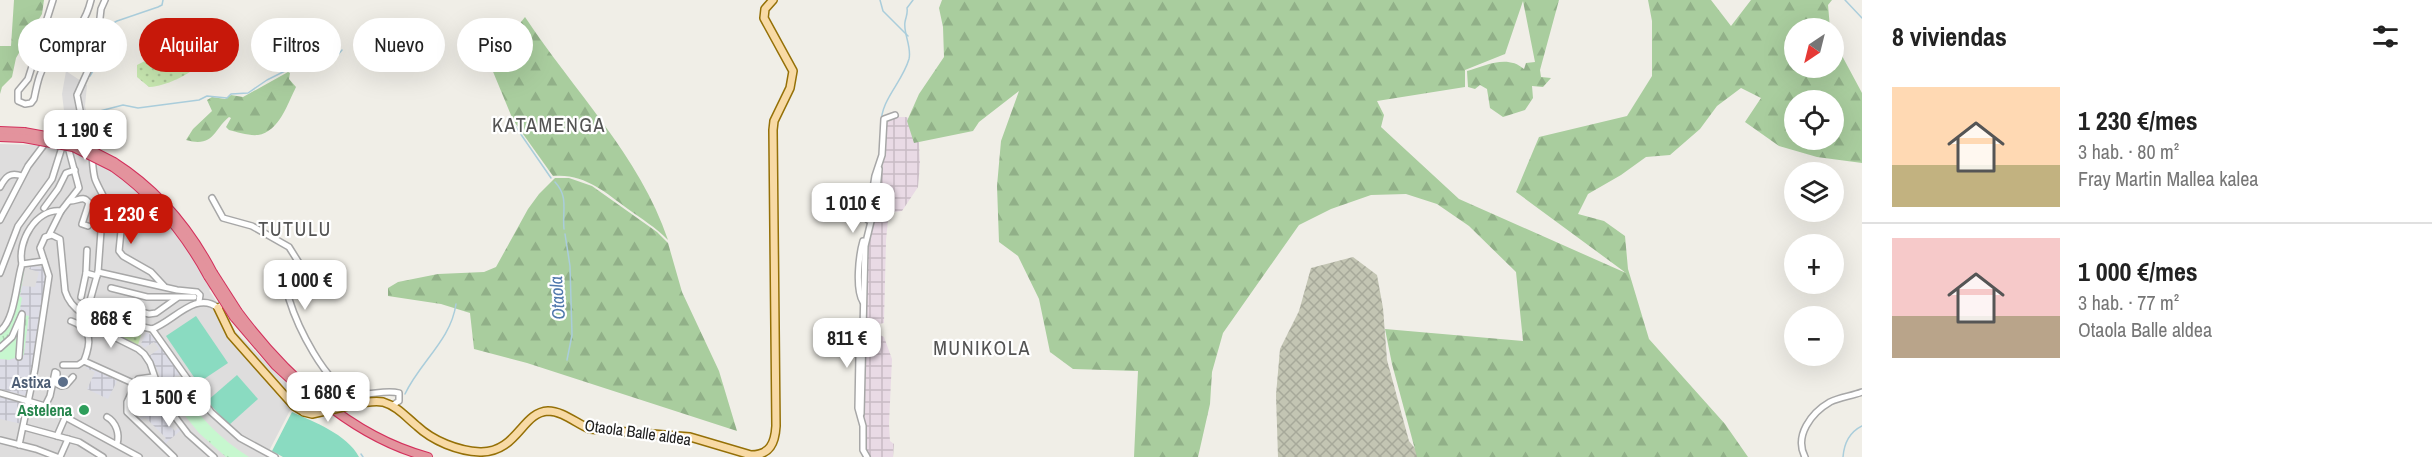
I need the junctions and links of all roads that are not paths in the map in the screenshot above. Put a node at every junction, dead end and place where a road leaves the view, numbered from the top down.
1 (53, 0) edge
2 (58, 0) edge
3 (91, 0) edge
4 (105, 0) edge
5 (773, 0) edge
6 (51, 9) junction
7 (895, 115) dead end
8 (82, 128) junction
9 (0, 131) edge
10 (24, 135) junction
11 (0, 137) edge
12 (67, 143) junction
13 (75, 170) junction
14 (22, 176) junction
15 (0, 187) edge
16 (212, 198) dead end
17 (69, 201) junction
18 (44, 208) dead end
19 (61, 211) junction
20 (111, 216) junction
21 (0, 220) edge
22 (57, 222) junction
23 (88, 226) dead end
24 (49, 235) junction
25 (58, 238) junction
26 (87, 250) dead end
27 (44, 261) junction
28 (22, 264) junction
29 (0, 273) edge
30 (86, 273) junction
31 (98, 274) junction
32 (111, 288) dead end
33 (165, 288) junction
34 (233, 295) dead end
35 (81, 297) dead end
36 (197, 297) junction
37 (177, 298) junction
38 (107, 303) dead end
39 (218, 308) junction
40 (84, 314) junction
41 (236, 315) junction
42 (95, 320) junction
43 (71, 321) dead end
44 (152, 329) junction
45 (1, 330) edge
46 (2, 344) edge
47 (19, 357) dead end
48 (84, 361) junction
49 (63, 364) dead end
50 (73, 377) dead end
51 (153, 377) junction
52 (135, 384) junction
53 (1862, 392) edge
54 (0, 393) edge
55 (29, 400) junction
56 (393, 405) junction
57 (45, 406) junction
58 (107, 417) dead end
59 (64, 420) dead end
60 (24, 427) junction
61 (57, 436) junction
62 (68, 439) junction
63 (0, 440) edge
64 (117, 444) junction
65 (19, 445) junction
66 (55, 456) edge
67 (104, 456) edge
68 (139, 457) edge
69 (174, 457) edge
70 (214, 457) edge
71 (274, 457) edge
72 (412, 457) edge
73 (428, 457) edge
74 (867, 457) edge
75 (1805, 457) edge

1 - 6 street
2 - 6 street
3 - 6 street
4 - 8 street
5 - 56 main road, Otaola Balle aldea
7 - 74 street
8 - 12 street
8 - 14 street
8 - 20 street
9 - 10 highway
10 - 11 highway
10 - 41 highway, bridge
12 - 13 street
12 - 29 street
13 - 17 street
13 - 18 street
14 - 15 street
14 - 21 street
16 - 56 street, Otaola Balle aldea
17 - 19 street
17 - 23 street
19 - 22 street
19 - 28 street
20 - 31 street
20 - 33 street
22 - 24 street
22 - 25 street
24 - 25 street
24 - 27 street
25 - 40 street
26 - 30 street
27 - 28 street
27 - 55 street
28 - 45 street
30 - 31 street
30 - 35 street
31 - 33 street
31 - 40 street
32 - 37 street
33 - 36 street
34 - 39 street
36 - 37 street
36 - 39 street
36 - 44 street
37 - 38 street
39 - 56 main road, bridge
40 - 42 street
41 - 72 highway
41 - 73 highway
42 - 44 street
42 - 51 street
43 - 48 street
44 - 71 street
46 - 47 street
48 - 49 street
48 - 52 street
50 - 57 street
51 - 52 street
51 - 70 street
52 - 69 street
53 - 75 street
54 - 55 street
55 - 57 street
55 - 60 street
57 - 64 street
58 - 64 street
59 - 61 street
60 - 61 street
60 - 65 street
61 - 62 street
62 - 66 street
62 - 67 street
63 - 65 street
64 - 68 street
65 - 66 street

